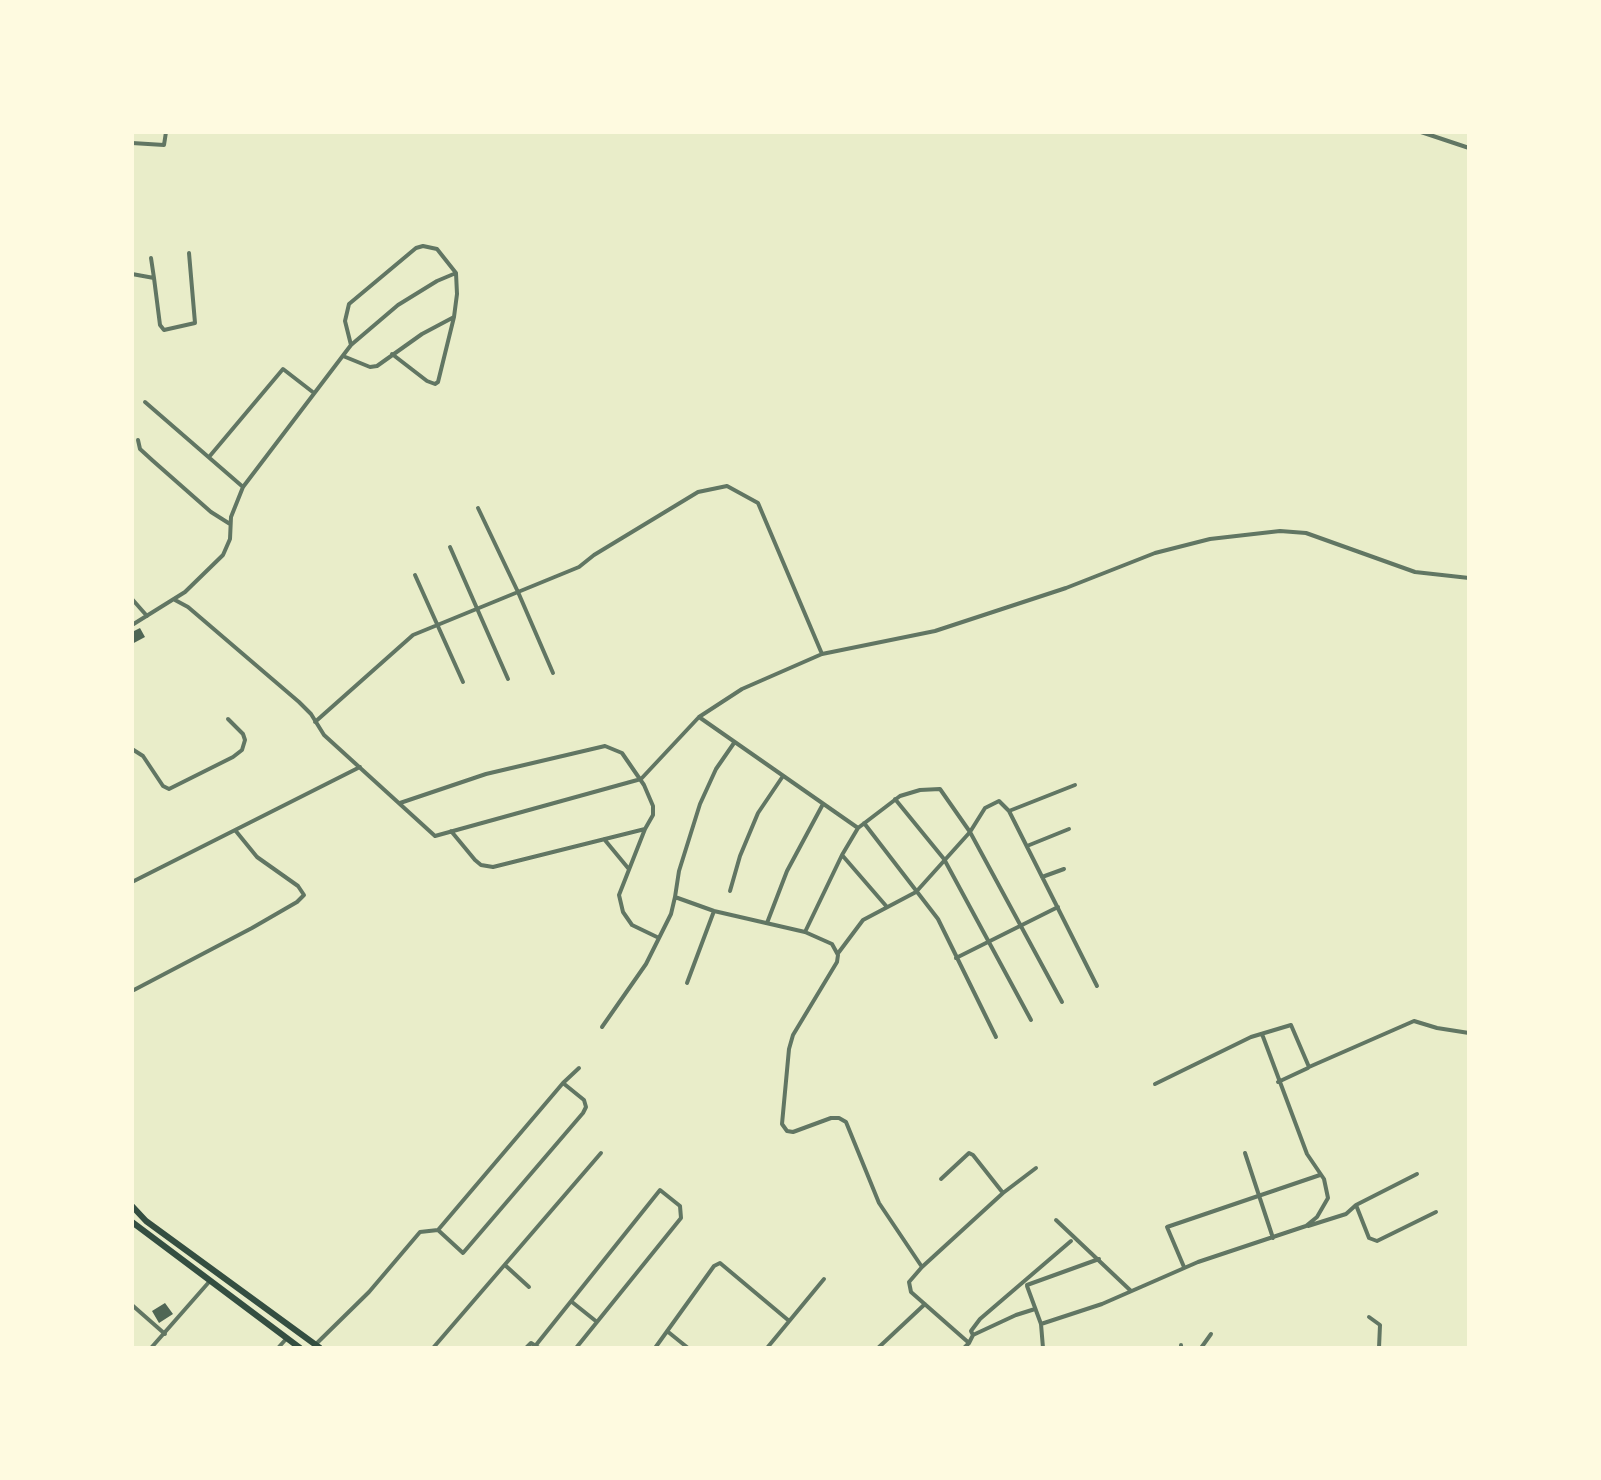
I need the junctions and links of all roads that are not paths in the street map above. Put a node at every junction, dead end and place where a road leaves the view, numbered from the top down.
1 (166, 132) edge
2 (1421, 132) edge
3 (132, 143) edge
4 (1469, 148) edge
5 (189, 253) dead end
6 (151, 258) dead end
7 (456, 273) junction
8 (132, 274) edge
9 (154, 278) junction
10 (454, 317) junction
11 (351, 345) junction
12 (392, 354) junction
13 (343, 356) junction
14 (315, 393) junction
15 (145, 402) dead end
16 (138, 440) dead end
17 (209, 457) junction
18 (243, 487) junction
19 (478, 508) dead end
20 (230, 524) junction
21 (450, 547) dead end
22 (415, 575) dead end
23 (1469, 578) edge
24 (518, 592) junction
25 (132, 599) edge
26 (175, 600) junction
27 (478, 608) junction
28 (147, 616) junction
29 (132, 625) edge
30 (437, 625) junction
31 (822, 654) junction
32 (553, 673) dead end
33 (508, 679) dead end
34 (463, 682) dead end
35 (699, 717) junction
36 (228, 719) dead end
37 (315, 722) junction
38 (734, 743) junction
39 (132, 749) edge
40 (360, 767) junction
41 (783, 776) junction
42 (641, 779) junction
43 (1075, 785) dead end
44 (895, 799) junction
45 (400, 803) junction
46 (823, 804) junction
47 (1009, 811) junction
48 (864, 823) junction
49 (858, 828) junction
50 (645, 829) junction
51 (1069, 829) dead end
52 (235, 830) junction
53 (451, 831) junction
54 (970, 832) junction
55 (604, 839) junction
56 (1027, 846) junction
57 (842, 855) junction
58 (944, 859) junction
59 (628, 868) junction
60 (1064, 869) dead end
61 (1042, 877) junction
62 (132, 882) edge
63 (730, 891) dead end
64 (916, 892) junction
65 (675, 897) junction
66 (887, 907) junction
67 (1058, 907) junction
68 (714, 911) junction
69 (767, 923) junction
70 (1023, 925) junction
71 (805, 932) junction
72 (659, 938) junction
73 (990, 941) junction
74 (838, 955) junction
75 (956, 958) junction
76 (687, 983) dead end
77 (1097, 986) dead end
78 (132, 991) edge
79 (1062, 1002) dead end
80 (1031, 1020) dead end
81 (602, 1027) dead end
82 (1469, 1033) edge
83 (1262, 1034) junction
84 (996, 1037) dead end
85 (1309, 1067) junction
86 (579, 1068) dead end
87 (1278, 1082) junction
88 (563, 1083) junction
89 (1155, 1084) dead end
90 (601, 1153) dead end
91 (1245, 1153) dead end
92 (1036, 1168) dead end
93 (1417, 1174) dead end
94 (1320, 1175) junction
95 (941, 1179) dead end
96 (1003, 1193) junction
97 (1258, 1196) junction
98 (1356, 1205) junction
99 (132, 1206) edge
100 (1436, 1212) dead end
101 (1056, 1220) dead end
102 (132, 1222) edge
103 (1306, 1226) junction
104 (438, 1230) junction
105 (1273, 1238) junction
106 (1071, 1241) dead end
107 (1099, 1259) junction
108 (506, 1266) junction
109 (922, 1267) junction
110 (1184, 1267) junction
111 (824, 1279) dead end
112 (209, 1282) junction
113 (1026, 1282) junction
114 (529, 1287) dead end
115 (1131, 1291) junction
116 (248, 1294) junction
117 (572, 1302) junction
118 (240, 1304) junction
119 (925, 1304) junction
120 (132, 1305) edge
121 (1035, 1309) junction
122 (1369, 1317) dead end
123 (788, 1320) junction
124 (597, 1322) junction
125 (1041, 1324) junction
126 (667, 1331) junction
127 (165, 1334) junction
128 (1211, 1334) dead end
129 (973, 1335) junction
130 (289, 1343) edge
131 (969, 1343) junction
132 (318, 1346) edge
133 (537, 1347) edge
134 (151, 1348) edge
135 (278, 1348) edge
136 (300, 1348) edge
137 (433, 1348) edge
138 (526, 1348) edge
139 (576, 1348) edge
140 (655, 1348) edge
141 (688, 1348) edge
142 (767, 1348) edge
143 (878, 1348) edge
144 (964, 1348) edge
145 (1043, 1348) edge
146 (1201, 1348) edge
147 (1379, 1348) edge

1 - 3 street
2 - 4 street
5 - 9 street
6 - 9 street
7 - 10 street
7 - 11 street
7 - 11 street
8 - 9 street
10 - 12 street
10 - 12 street
11 - 13 street
12 - 13 street
13 - 14 street
14 - 17 street
14 - 18 street
15 - 17 street
16 - 20 street
17 - 18 street
18 - 20 street
19 - 24 street
20 - 26 street
21 - 27 street
22 - 30 street
23 - 31 street
24 - 27 street
24 - 31 street
24 - 32 street
25 - 28 street
26 - 28 street
26 - 37 street
27 - 30 street
27 - 33 street
28 - 29 street
30 - 34 street
30 - 37 street
31 - 35 street
35 - 38 street
35 - 42 street
36 - 39 street
37 - 40 street
38 - 41 street
38 - 65 street
40 - 45 street
40 - 52 street
41 - 46 street
41 - 63 street
42 - 45 street
42 - 50 street
42 - 53 street
43 - 47 street
44 - 48 street
44 - 54 street
44 - 58 street
45 - 53 street
46 - 49 street
46 - 69 street
47 - 54 street
47 - 56 street
48 - 49 street
48 - 64 street
49 - 57 street
50 - 55 street
50 - 59 street
51 - 56 street
52 - 62 street
52 - 78 street
53 - 55 street
54 - 58 street
54 - 70 street
55 - 59 street
56 - 61 street
57 - 66 street
57 - 71 street
58 - 64 street
58 - 73 street
59 - 72 street
60 - 61 street
61 - 67 street
64 - 66 street
64 - 75 street
65 - 68 street
65 - 72 street
66 - 74 street
67 - 70 street
67 - 77 street
68 - 69 street
68 - 76 street
69 - 71 street
70 - 73 street
70 - 79 street
71 - 74 street
72 - 81 street
73 - 75 street
73 - 80 street
74 - 109 street
75 - 84 street
82 - 85 street
83 - 85 street
83 - 87 street
83 - 89 street
85 - 87 street
86 - 88 street
87 - 94 street
88 - 104 street
88 - 104 street
90 - 108 street
91 - 97 street
92 - 96 street
93 - 98 street
94 - 97 street
94 - 103 street
95 - 96 street
96 - 109 street
97 - 105 street
97 - 110 street
98 - 100 street
98 - 103 street
99 - 116 highway
101 - 107 street
102 - 112 highway
103 - 105 street
104 - 132 street
105 - 110 street
106 - 113 street
107 - 113 street
107 - 115 street
108 - 114 street
108 - 137 street
109 - 119 street
110 - 115 street
111 - 123 street
112 - 118 highway
112 - 127 street
113 - 121 street
113 - 129 street
115 - 125 street
116 - 118 highway
116 - 132 highway
117 - 124 street
117 - 124 street
117 - 133 street
118 - 130 highway
119 - 131 street
119 - 143 street
120 - 127 street
121 - 125 street
121 - 129 street
122 - 147 street
123 - 126 street
123 - 142 street
124 - 139 street
125 - 145 street
126 - 140 street
126 - 141 street
127 - 134 street
128 - 146 street
129 - 131 street
130 - 135 street
130 - 136 highway
131 - 144 street
133 - 138 street

